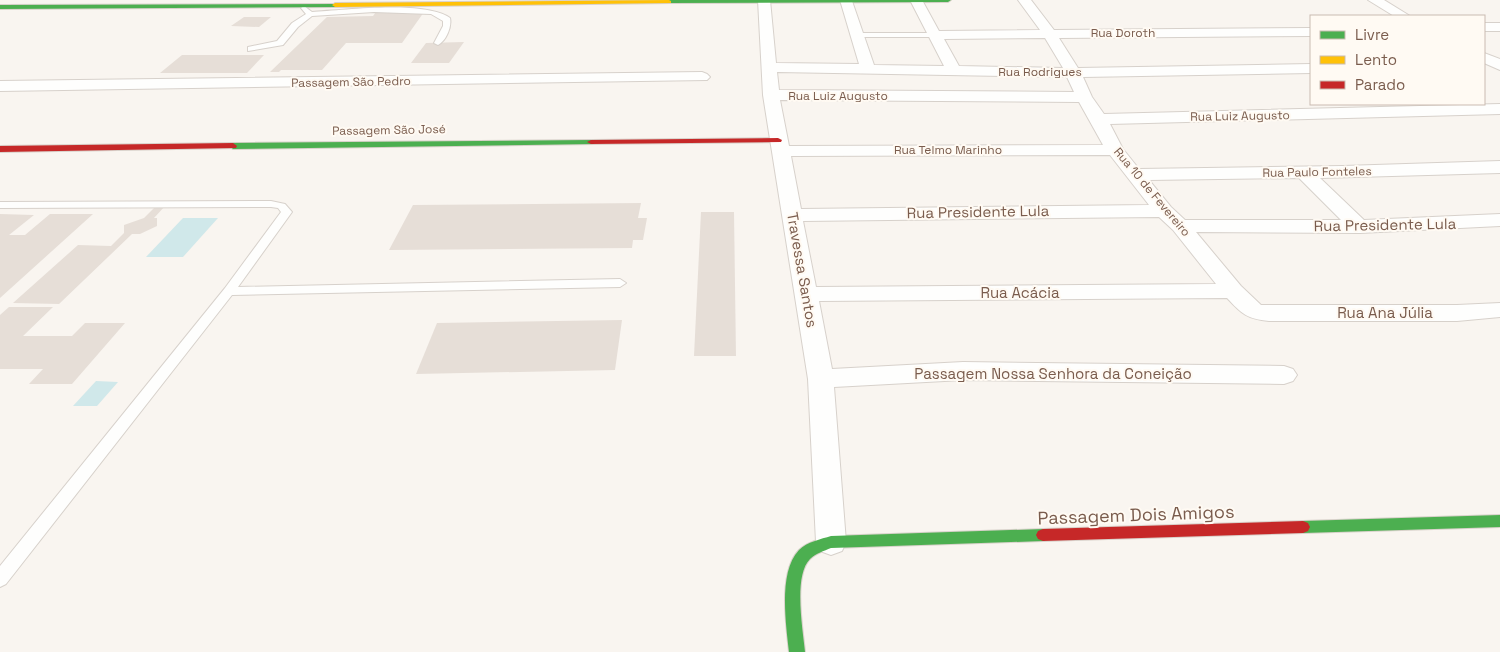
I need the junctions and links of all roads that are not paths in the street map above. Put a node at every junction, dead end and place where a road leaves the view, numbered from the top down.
1 (764, 0) edge
2 (916, 0) edge
3 (926, 0) edge
4 (948, 0) edge
5 (1024, 0) edge
6 (1374, 0) edge
7 (846, 1) edge
8 (300, 4) junction
9 (0, 8) edge
10 (310, 14) junction
11 (1401, 15) edge
12 (1500, 27) edge
13 (1485, 28) edge
14 (1310, 32) edge
15 (1048, 33) junction
16 (856, 35) junction
17 (935, 35) junction
18 (438, 43) dead end
19 (251, 49) dead end
20 (1485, 58) edge
21 (1496, 64) edge
22 (770, 68) junction
23 (1310, 68) edge
24 (868, 70) junction
25 (954, 71) junction
26 (1073, 73) junction
27 (702, 78) dead end
28 (0, 86) edge
29 (771, 95) junction
30 (1084, 97) junction
31 (1500, 108) edge
32 (1099, 119) junction
33 (779, 145) junction
34 (0, 149) edge
35 (1115, 150) junction
36 (1500, 167) edge
37 (1304, 173) junction
38 (1134, 175) junction
39 (0, 205) edge
40 (1164, 211) junction
41 (792, 215) junction
42 (1500, 220) edge
43 (1180, 226) junction
44 (1360, 227) junction
45 (620, 284) dead end
46 (229, 291) junction
47 (1233, 291) junction
48 (806, 294) junction
49 (1500, 310) edge
50 (1269, 313) joint
51 (1284, 375) dead end
52 (821, 379) junction
53 (1500, 521) edge
54 (831, 542) junction
55 (0, 579) edge
56 (797, 652) edge

1 - 7 main road
1 - 8 main road
1 - 22 street, Travessa Santos
2 - 3 main road
2 - 7 main road
2 - 17 street
3 - 4 main road
5 - 15 street, Rua 10 de Fevereiro
6 - 11 street
7 - 16 street
8 - 9 main road
8 - 10 lane
10 - 18 lane
10 - 19 lane
12 - 13 street
14 - 15 street, Rua Doroth
15 - 17 street, Rua Doroth
15 - 26 street, Rua 10 de Fevereiro
16 - 17 lane
16 - 24 street
17 - 25 street
20 - 21 street
22 - 24 street, Rua Rodrigues
22 - 29 street, Travessa Santos
23 - 26 street, Rua Rodrigues
24 - 25 street, Rua Rodrigues
25 - 26 street, Rua Rodrigues
26 - 30 street, Rua 10 de Fevereiro
27 - 28 street, Passagem São Pedro
29 - 30 street, Rua Luiz Augusto
29 - 33 street, Travessa Santos
30 - 32 street, Rua 10 de Fevereiro
31 - 32 street, Rua Luiz Augusto
32 - 35 street, Rua 10 de Fevereiro
33 - 34 main road, Passagem São José
33 - 35 street, Rua Telmo Marinho
33 - 41 street, Travessa Santos
35 - 38 street, Rua 10 de Fevereiro
36 - 37 street, Rua Paulo Fonteles
37 - 38 street, Rua Paulo Fonteles
37 - 44 street
38 - 40 street, Rua 10 de Fevereiro
39 - 46 lane
40 - 41 street, Rua Presidente Lula
40 - 43 street, Rua 10 de Fevereiro
41 - 48 street, Travessa Santos
42 - 44 street, Rua Presidente Lula
43 - 44 street, Rua Presidente Lula
43 - 47 street, Rua 10 de Fevereiro
45 - 46 lane
46 - 55 lane
47 - 48 street, Rua Acácia
47 - 50 street, Rua 10 de Fevereiro
48 - 52 street, Travessa Santos
49 - 50 street, Rua Ana Júlia
51 - 52 street, Passagem Nossa Senhora da Coneição
52 - 54 street, Travessa Santos
53 - 54 main road, Passagem Dois Amigos
54 - 56 main road, Passagem Dois Amigos

